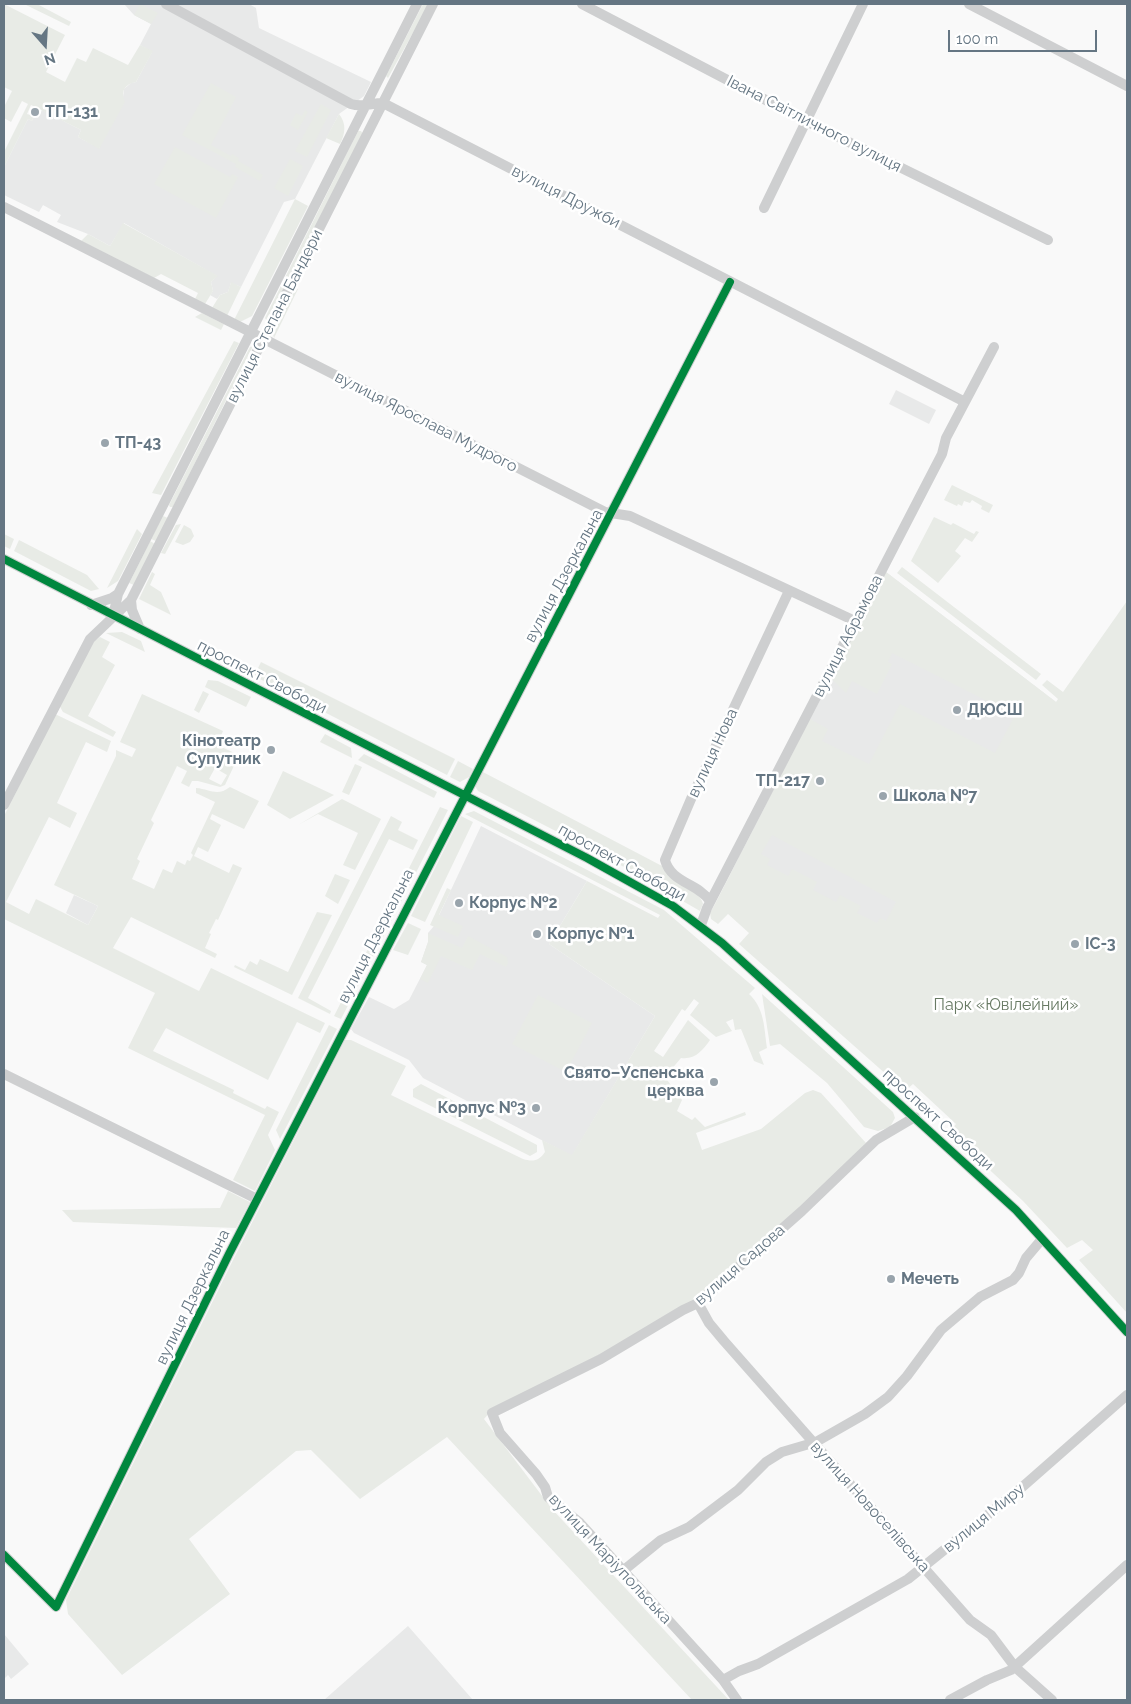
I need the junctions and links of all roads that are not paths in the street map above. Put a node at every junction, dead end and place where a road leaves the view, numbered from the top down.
1 (166, 4) edge
2 (417, 4) edge
3 (433, 4) edge
4 (582, 4) edge
5 (863, 4) edge
6 (968, 4) edge
7 (1127, 86) edge
8 (383, 103) junction
9 (365, 107) junction
10 (806, 122) junction
11 (4, 207) edge
12 (764, 208) dead end
13 (1048, 240) dead end
14 (730, 282) junction
15 (250, 333) junction
16 (263, 340) junction
17 (994, 346) dead end
18 (965, 402) junction
19 (162, 507) junction
20 (177, 510) junction
21 (612, 514) junction
22 (172, 520) junction
23 (4, 559) edge
24 (790, 591) junction
25 (118, 594) junction
26 (131, 600) junction
27 (91, 605) junction
28 (113, 616) junction
29 (855, 621) junction
30 (140, 629) junction
31 (464, 795) junction
32 (4, 805) edge
33 (710, 902) junction
34 (701, 925) junction
35 (4, 1074) edge
36 (915, 1117) junction
37 (257, 1199) junction
38 (1042, 1239) junction
39 (698, 1303) junction
40 (1127, 1332) edge
41 (1127, 1395) edge
42 (492, 1412) joint
43 (814, 1442) junction
44 (4, 1555) edge
45 (1127, 1564) edge
46 (924, 1567) junction
47 (624, 1570) junction
48 (1015, 1666) junction
49 (723, 1680) junction
50 (737, 1700) edge
51 (950, 1700) edge
52 (1052, 1700) edge

1 - 9 street
2 - 9 street, вулиця Степана Бандери
3 - 8 street, вулиця Степана Бандери
4 - 10 street, Івана Світличного вулиця
5 - 10 street
6 - 7 street
8 - 9 street
8 - 14 street, вулиця Дружби
8 - 16 street, вулиця Степана Бандери
9 - 15 street, вулиця Степана Бандери
10 - 12 street
10 - 13 street, Івана Світличного вулиця
11 - 15 street, вулиця Ярослава Мудрого
14 - 18 street, вулиця Дружби
14 - 21 street, вулиця Дзеркальна
15 - 16 street, вулиця Ярослава Мудрого
15 - 19 street, вулиця Степана Бандери
16 - 20 street, вулиця Степана Бандери
16 - 21 street, вулиця Ярослава Мудрого
17 - 18 street, вулиця Абрамова
18 - 29 street, вулиця Абрамова
19 - 20 street
19 - 22 street
19 - 25 street, вулиця Степана Бандери
20 - 22 street, вулиця Степана Бандери
21 - 24 street, вулиця Ярослава Мудрого
21 - 31 street, вулиця Дзеркальна
22 - 26 street, вулиця Степана Бандери
23 - 27 street, проспект Свободи
24 - 29 street, вулиця Ярослава Мудрого
24 - 33 street, вулиця Нова
25 - 27 street
25 - 28 street, вулиця Степана Бандери
26 - 28 street
26 - 30 street
27 - 28 street, проспект Свободи
28 - 30 street, проспект Свободи
28 - 32 street
29 - 33 street, вулиця Абрамова
30 - 31 street, проспект Свободи
31 - 34 street, проспект Свободи
31 - 37 street, вулиця Дзеркальна
33 - 34 street, вулиця Абрамова
34 - 36 street, проспект Свободи
35 - 37 street
36 - 38 street, проспект Свободи
36 - 39 street, вулиця Садова
37 - 44 street, вулиця Дзеркальна
38 - 40 street, проспект Свободи
38 - 43 street
39 - 42 street, вулиця Садова
39 - 43 street, вулиця Новоселівська
41 - 46 street, вулиця Миру
42 - 47 street, вулиця Маріупольська
43 - 46 street, вулиця Новоселівська
43 - 47 street
45 - 48 street
46 - 48 street, вулиця Новоселівська
46 - 49 street, вулиця Миру
47 - 49 street, вулиця Маріупольська
48 - 51 street
48 - 52 street, вулиця Новоселівська
49 - 50 street, вулиця Маріупольська

